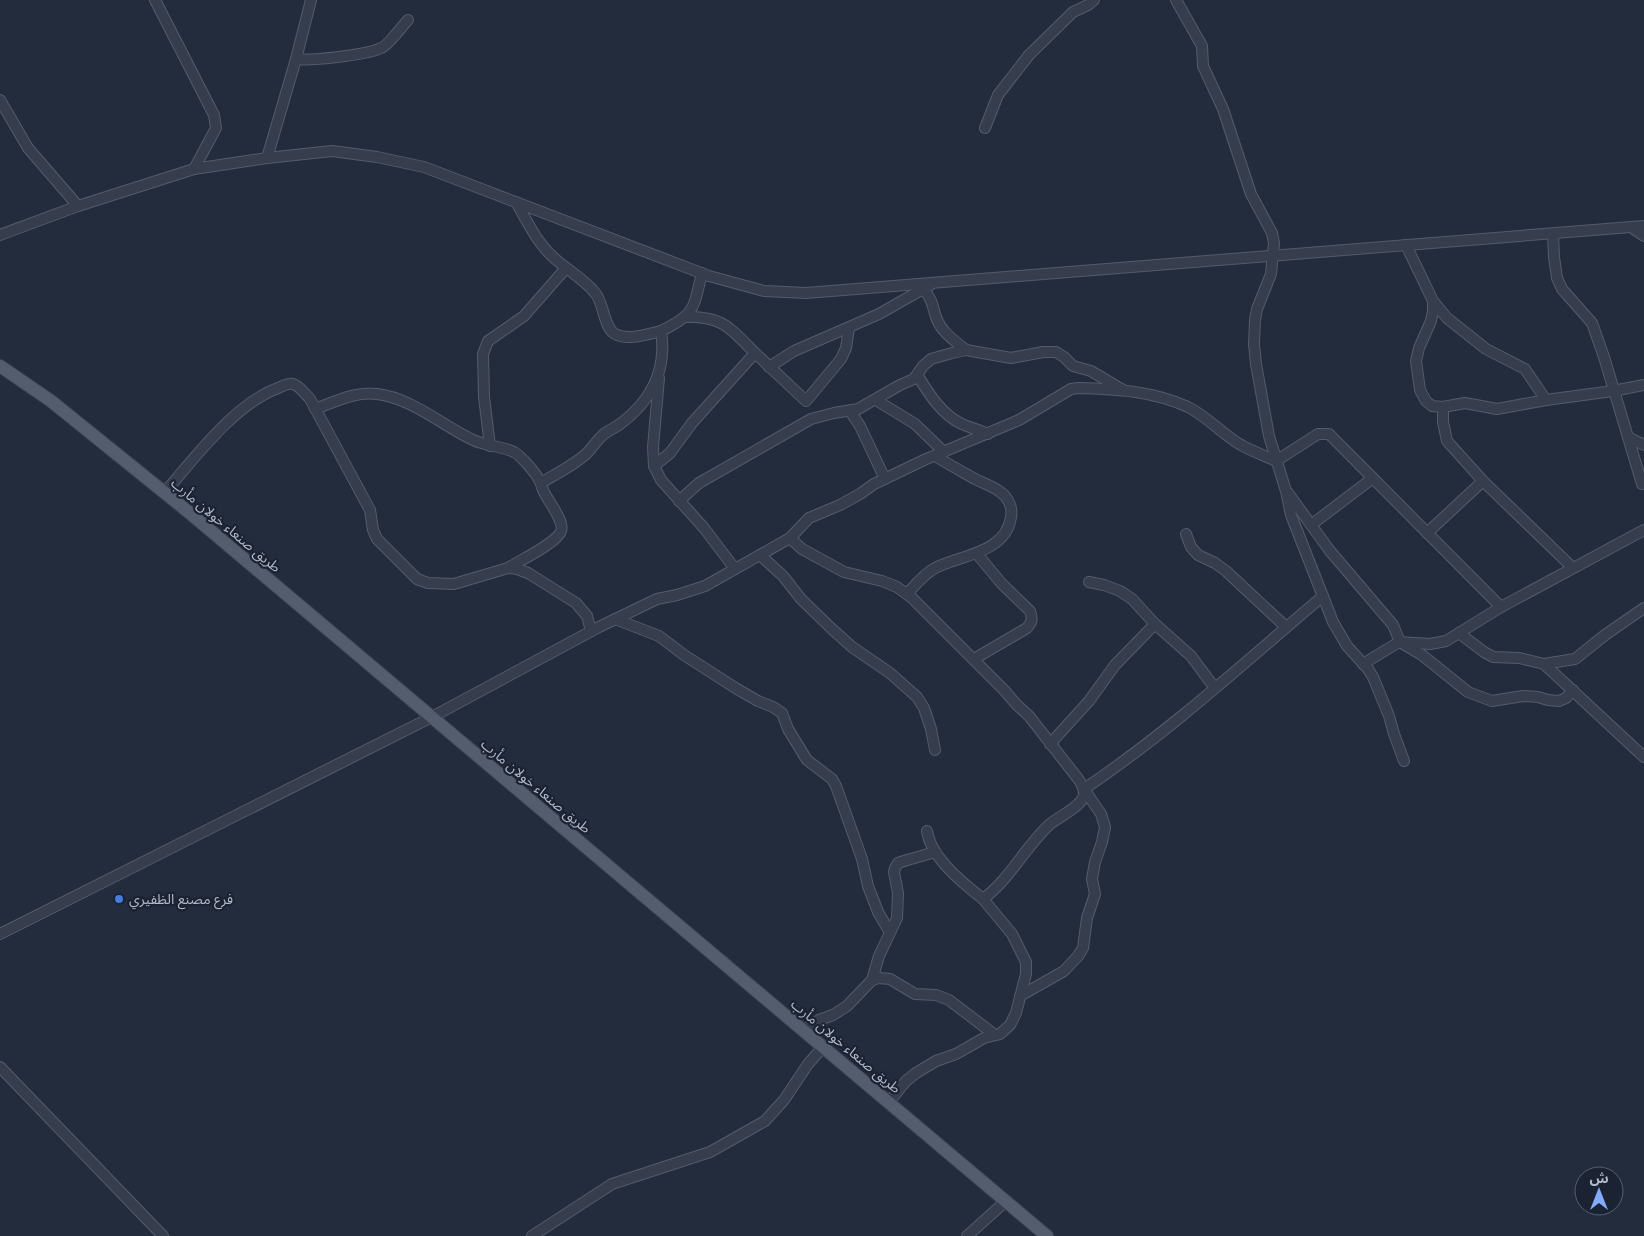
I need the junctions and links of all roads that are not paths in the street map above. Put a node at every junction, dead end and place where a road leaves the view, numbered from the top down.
1 (155, 0) edge
2 (311, 0) edge
3 (1094, 0) edge
4 (1176, 0) edge
5 (408, 20) dead end
6 (296, 59) junction
7 (0, 100) edge
8 (984, 128) dead end
9 (267, 158) junction
10 (194, 169) junction
11 (516, 202) junction
12 (78, 206) junction
13 (1644, 226) edge
14 (1631, 227) junction
15 (1553, 234) junction
16 (0, 235) edge
17 (1644, 236) edge
18 (1406, 245) junction
19 (1274, 256) junction
20 (566, 268) junction
21 (702, 274) junction
22 (933, 283) junction
23 (923, 288) junction
24 (1433, 301) junction
25 (686, 317) junction
26 (849, 328) junction
27 (661, 331) junction
28 (966, 350) junction
29 (754, 353) junction
30 (0, 366) edge
31 (769, 367) junction
32 (659, 375) junction
33 (918, 376) junction
34 (1644, 385) edge
35 (1124, 391) junction
36 (1613, 391) junction
37 (876, 400) junction
38 (1546, 400) junction
39 (806, 402) junction
40 (1443, 407) junction
41 (315, 409) junction
42 (850, 411) junction
43 (811, 419) junction
44 (988, 434) junction
45 (1628, 437) junction
46 (1644, 445) edge
47 (490, 446) junction
48 (940, 454) junction
49 (1276, 461) junction
50 (654, 466) junction
51 (1372, 478) junction
52 (886, 479) junction
53 (1483, 481) junction
54 (541, 483) junction
55 (1642, 484) dead end
56 (1286, 491) junction
57 (164, 493) junction
58 (679, 501) junction
59 (1312, 525) junction
60 (1644, 530) edge
61 (1427, 533) junction
62 (1186, 534) dead end
63 (790, 538) junction
64 (977, 554) junction
65 (760, 555) junction
66 (1572, 567) junction
67 (508, 568) junction
68 (735, 569) junction
69 (1089, 582) dead end
70 (907, 594) junction
71 (1322, 596) junction
72 (1501, 607) junction
73 (1644, 608) edge
74 (615, 619) junction
75 (1155, 624) junction
76 (1286, 627) junction
77 (591, 631) junction
78 (1459, 633) junction
79 (1400, 642) junction
80 (974, 659) junction
81 (1363, 664) junction
82 (1544, 664) junction
83 (1214, 687) junction
84 (1573, 690) junction
85 (432, 717) junction
86 (1050, 744) junction
87 (935, 750) dead end
88 (1644, 757) edge
89 (1404, 761) dead end
90 (1084, 788) junction
91 (927, 831) dead end
92 (936, 852) junction
93 (983, 899) junction
94 (889, 931) junction
95 (0, 934) edge
96 (872, 980) junction
97 (1020, 996) junction
98 (804, 1030) junction
99 (995, 1035) junction
100 (823, 1047) junction
101 (0, 1066) edge
102 (889, 1102) junction
103 (1006, 1201) junction
104 (164, 1236) edge
105 (532, 1236) edge
106 (968, 1236) edge
107 (1047, 1236) edge

1 - 10 street
2 - 6 street
3 - 8 street
4 - 19 street
5 - 6 street
6 - 9 street
7 - 12 street
9 - 10 street
9 - 11 street
10 - 12 street
11 - 20 street
11 - 21 street
12 - 16 street
13 - 14 street
14 - 15 street
14 - 17 street
15 - 18 street
15 - 36 street
18 - 19 street
18 - 24 street
19 - 22 street
19 - 49 street
20 - 27 street
20 - 47 street
21 - 22 street
21 - 25 street
22 - 23 street
23 - 26 street
23 - 28 street
24 - 38 street
24 - 40 street
25 - 27 street
25 - 29 street
26 - 31 street
26 - 39 street
27 - 32 street
28 - 33 street
28 - 35 street
29 - 31 street
29 - 50 street
30 - 57 main road, طريق صنعاء خولان مأرب
31 - 39 street
32 - 50 street
32 - 54 street
33 - 37 street
33 - 44 street
34 - 36 street
35 - 44 street
35 - 49 street
36 - 38 street
36 - 45 street
37 - 42 street
37 - 48 street
38 - 40 street
39 - 43 street
40 - 53 street
41 - 47 street
41 - 57 street
41 - 67 street
42 - 43 street
42 - 52 street
43 - 58 street
44 - 48 street
45 - 46 street
45 - 55 street
47 - 54 street
48 - 52 street
48 - 64 street
49 - 51 street
49 - 56 street
50 - 58 street
51 - 59 street
51 - 61 street
52 - 63 street
53 - 61 street
53 - 66 street
54 - 67 street
56 - 59 street
56 - 71 street
57 - 85 main road, طريق صنعاء خولان مأرب
58 - 68 street
59 - 79 street
60 - 66 street
61 - 72 street
62 - 76 street
63 - 65 street
63 - 70 street
64 - 70 street
64 - 80 street
65 - 68 street
65 - 87 street
66 - 72 street
67 - 77 street
68 - 74 street
69 - 75 street
70 - 80 street
71 - 76 street
71 - 81 street
72 - 78 street
73 - 82 street
74 - 77 street
74 - 94 street
75 - 83 street
75 - 86 street
76 - 83 street
77 - 85 street
78 - 79 street
78 - 82 street
79 - 81 street
79 - 84 street
80 - 86 street
81 - 89 street
82 - 84 street
83 - 90 street
84 - 88 street
85 - 95 street
85 - 98 main road, طريق صنعاء خولان مأرب
86 - 90 street
90 - 93 street
90 - 97 street
91 - 92 street
92 - 93 street
92 - 94 street
93 - 97 street
94 - 96 street
96 - 98 street
96 - 99 street
97 - 99 street
98 - 100 main road, طريق صنعاء خولان مأرب
99 - 102 street
100 - 102 main road, طريق صنعاء خولان مأرب
100 - 105 street
101 - 104 street
102 - 103 main road, طريق صنعاء خولان مأرب
103 - 106 street
103 - 107 main road, طريق صنعاء خولان مأرب

